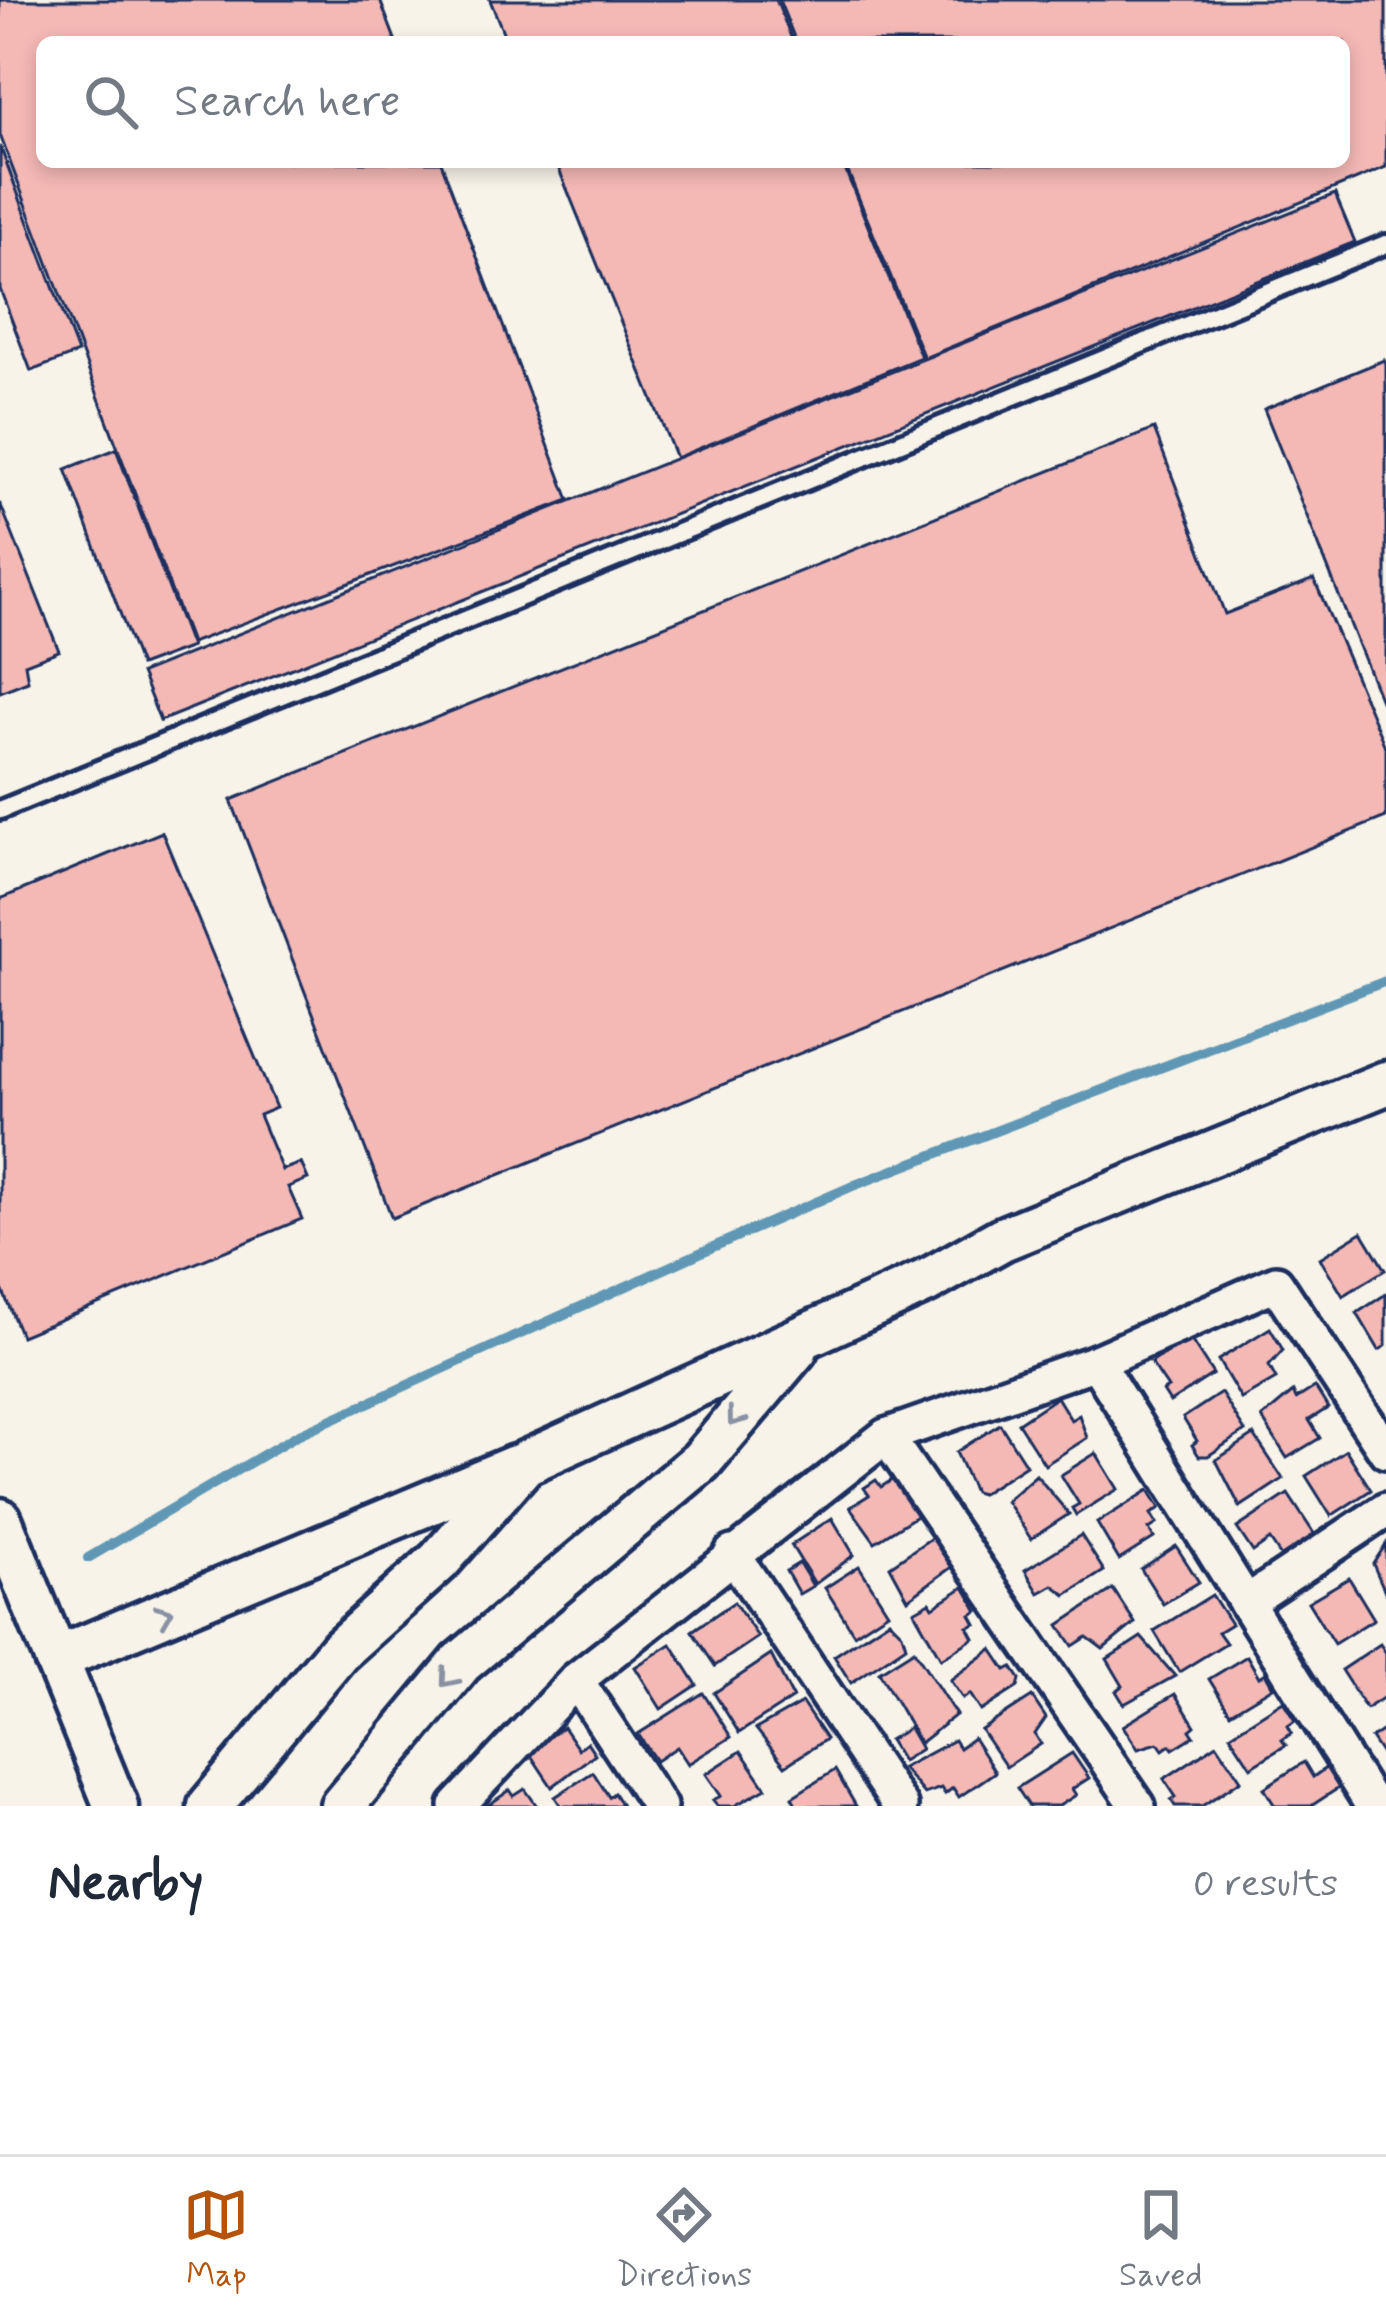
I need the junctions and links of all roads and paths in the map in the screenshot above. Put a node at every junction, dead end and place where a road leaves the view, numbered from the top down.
1 (1386, 244) edge
2 (0, 810) edge
3 (1386, 1083) edge
4 (813, 1331) junction
5 (1096, 1362) junction
6 (886, 1436) junction
7 (1386, 1451) edge
8 (525, 1463) junction
9 (1386, 1510) edge
10 (0, 1520) edge
11 (732, 1553) junction
12 (1246, 1603) junction
13 (56, 1659) junction
14 (576, 1680) junction
15 (220, 1793) edge
16 (116, 1806) edge
17 (342, 1806) edge
18 (457, 1806) edge
19 (659, 1806) edge
20 (900, 1806) edge
21 (1138, 1806) edge
22 (1373, 1806) edge

1 - 2 lane
3 - 4 street
4 - 8 street
4 -> 17 street
5 - 6 street
5 - 7 street
5 - 12 street
6 - 11 street
6 - 21 street
13 -> 8 street
8 - 15 street
9 - 12 street
10 - 13 street
11 - 14 street
11 - 20 street
12 - 22 street
13 - 16 street
14 - 18 street
14 - 19 street

